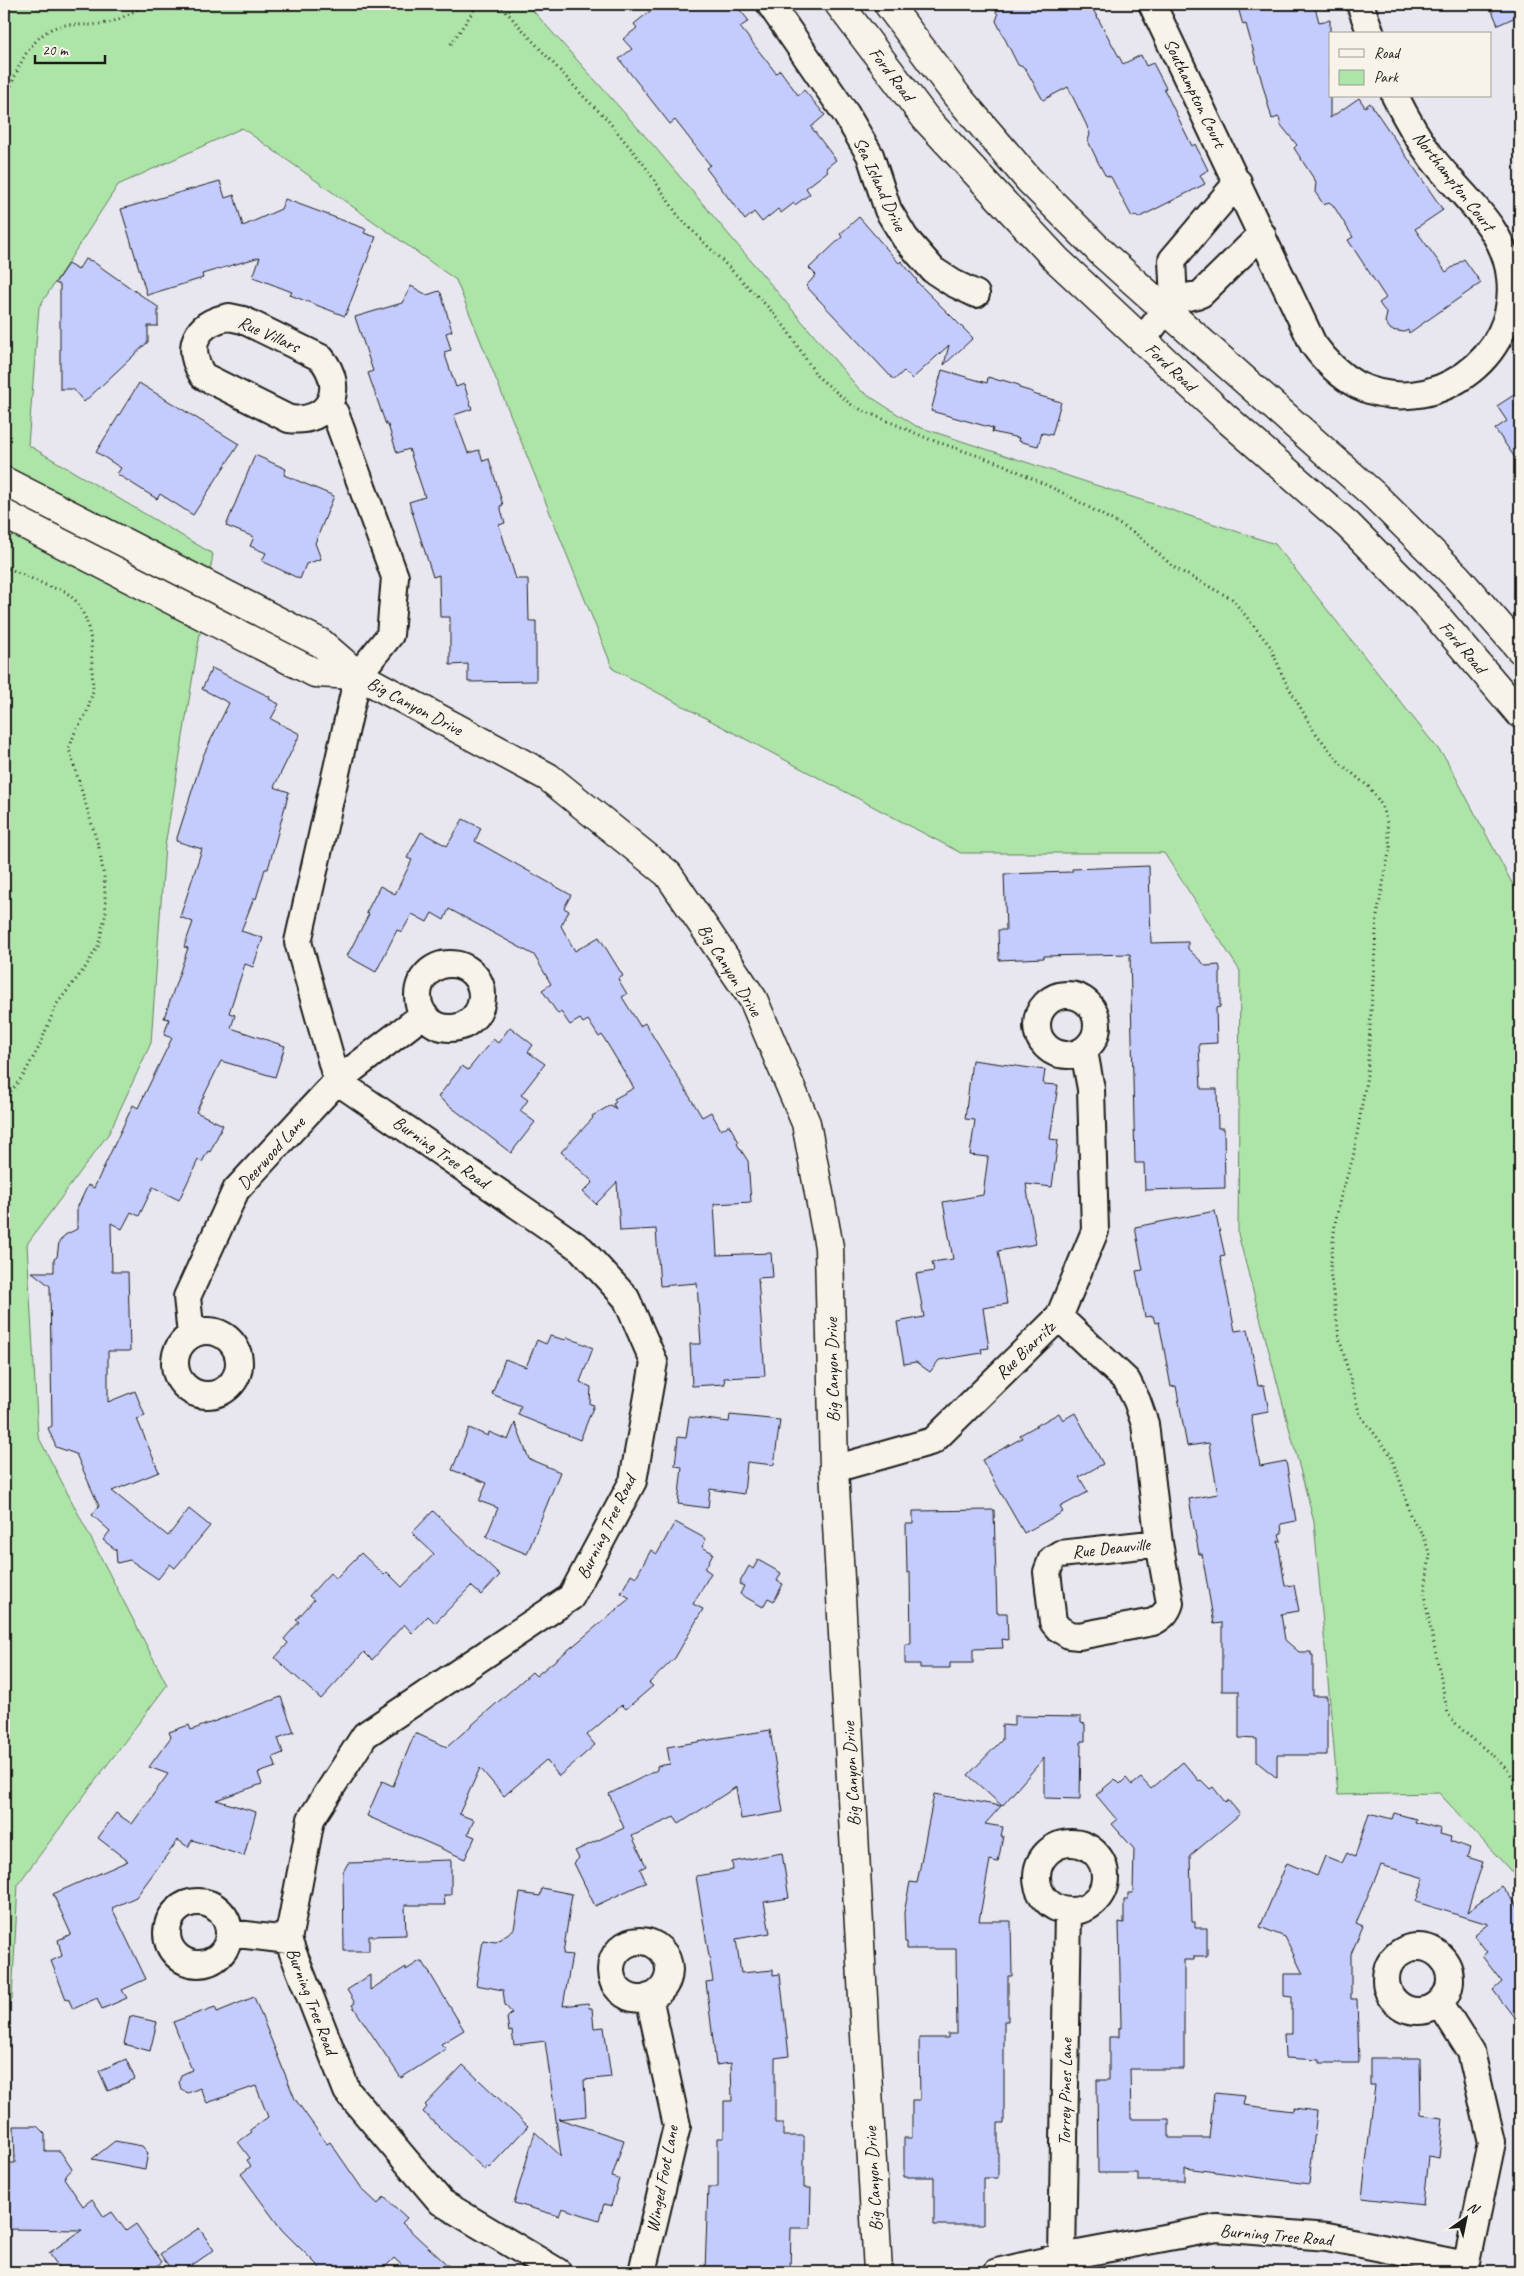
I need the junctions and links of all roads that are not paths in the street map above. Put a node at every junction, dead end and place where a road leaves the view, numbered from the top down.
1 (770, 4) edge
2 (839, 4) edge
3 (888, 4) edge
4 (1152, 4) edge
5 (1360, 4) edge
6 (1370, 32) edge
7 (1396, 98) edge
8 (1238, 182) junction
9 (1262, 234) junction
10 (976, 294) dead end
11 (1170, 305) junction
12 (1142, 340) junction
13 (326, 408) junction
14 (4, 481) edge
15 (4, 514) edge
16 (1520, 649) edge
17 (358, 676) junction
18 (1520, 714) edge
19 (423, 1014) dead end
20 (1084, 1051) dead end
21 (337, 1080) junction
22 (1059, 1317) junction
23 (191, 1335) dead end
24 (834, 1469) junction
25 (1159, 1543) junction
26 (1068, 1911) dead end
27 (229, 1933) dead end
28 (288, 1940) junction
29 (649, 1997) dead end
30 (1440, 2003) dead end
31 (1064, 2264) edge
32 (1466, 2269) edge
33 (558, 2272) edge
34 (642, 2272) edge
35 (878, 2272) edge
36 (997, 2272) edge

1 - 10 street, Sea Island Drive
2 - 12 street, Ford Road
3 - 11 street
4 - 8 street, Southampton Court
5 - 6 street
7 - 9 street, Northampton Court
8 - 9 street, Southampton Court
8 - 11 street
9 - 11 street
11 - 12 street
11 - 16 street
12 - 18 street, Ford Road
13 - 13 street, Rue Villars
13 - 17 street
14 - 17 street, Big Canyon Drive
15 - 17 street, Big Canyon Drive
17 - 21 street
17 - 24 street, Big Canyon Drive
19 - 21 street, Deerwood Lane
20 - 22 street, Rue Biarritz
21 - 23 street, Deerwood Lane
21 - 28 street, Burning Tree Road
22 - 24 street, Rue Biarritz
22 - 25 street, Rue Deauville
24 - 35 street, Big Canyon Drive
25 - 25 street, Rue Deauville
26 - 31 street, Torrey Pines Lane
27 - 28 street
28 - 33 street, Burning Tree Road
29 - 34 street, Winged Foot Lane
30 - 32 street
31 - 32 street, Burning Tree Road
31 - 36 street, Burning Tree Road

